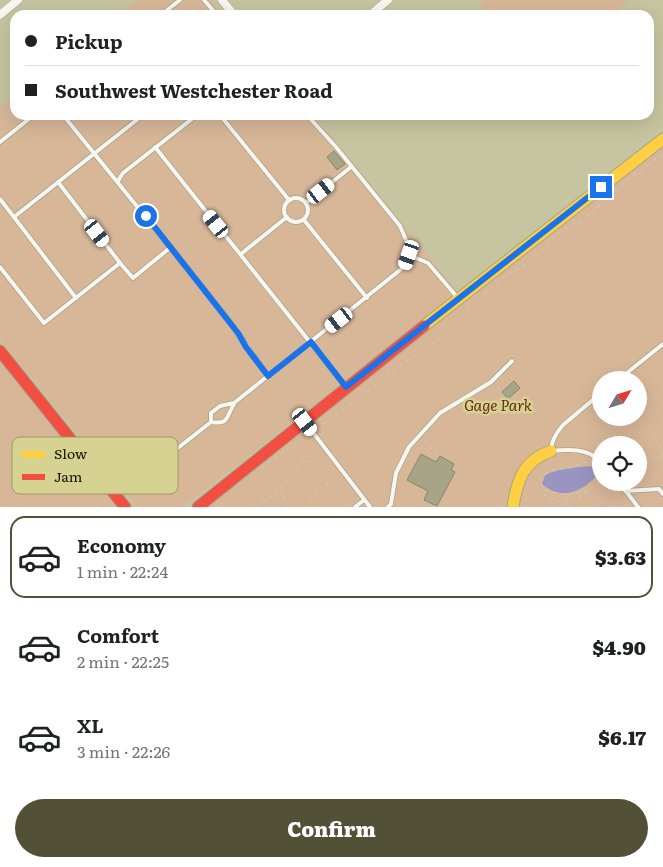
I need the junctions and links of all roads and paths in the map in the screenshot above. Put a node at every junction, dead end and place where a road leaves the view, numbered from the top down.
1 (18, 0) edge
2 (180, 0) edge
3 (204, 0) edge
4 (222, 0) edge
5 (388, 0) edge
6 (167, 10) edge
7 (213, 10) edge
8 (230, 10) edge
9 (376, 10) edge
10 (0, 14) edge
11 (28, 120) edge
12 (67, 120) edge
13 (137, 120) edge
14 (190, 120) edge
15 (224, 120) edge
16 (312, 120) edge
17 (663, 139) edge
18 (0, 142) edge
19 (155, 147) junction
20 (94, 154) junction
21 (663, 154) edge
22 (352, 167) junction
23 (118, 181) junction
24 (58, 182) junction
25 (0, 199) edge
26 (289, 200) junction
27 (306, 203) junction
28 (14, 217) junction
29 (287, 217) junction
30 (304, 220) junction
31 (171, 247) junction
32 (241, 254) junction
33 (409, 255) junction
34 (120, 263) junction
35 (0, 267) edge
36 (76, 298) junction
37 (367, 298) junction
38 (458, 299) junction
39 (311, 342) junction
40 (663, 344) edge
41 (0, 351) edge
42 (512, 361) dead end
43 (629, 371) edge
44 (268, 376) junction
45 (510, 376) dead end
46 (513, 380) dead end
47 (346, 387) junction
48 (497, 387) dead end
49 (504, 396) dead end
50 (592, 400) edge
51 (234, 403) junction
52 (211, 422) junction
53 (305, 422) junction
54 (312, 432) junction
55 (420, 436) junction
56 (69, 437) edge
57 (660, 440) dead end
58 (663, 442) edge
59 (178, 448) edge
60 (551, 451) junction
61 (592, 455) edge
62 (438, 456) dead end
63 (663, 457) edge
64 (647, 463) edge
65 (592, 464) edge
66 (262, 468) dead end
67 (279, 488) junction
68 (592, 488) edge
69 (661, 488) edge
70 (647, 489) edge
71 (588, 490) junction
72 (625, 491) edge
73 (115, 494) edge
74 (542, 494) dead end
75 (663, 494) edge
76 (566, 495) junction
77 (364, 500) junction
78 (346, 504) dead end
79 (628, 504) dead end
80 (568, 505) junction
81 (125, 507) edge
82 (198, 507) edge
83 (255, 507) edge
84 (287, 507) edge
85 (308, 507) edge
86 (343, 507) edge
87 (356, 507) edge
88 (370, 507) edge
89 (388, 507) edge
90 (513, 507) edge
91 (570, 507) edge
92 (624, 507) edge
93 (638, 507) edge

1 - 10 street
2 - 6 lane
3 - 7 lane
4 - 8 street
5 - 9 street
11 - 18 lane
12 - 20 lane
13 - 20 lane
14 - 19 lane
15 - 26 lane
16 - 22 lane
17 - 38 street
19 - 23 lane
19 - 32 lane
20 - 23 lane
20 - 24 lane
21 - 54 path
22 - 27 lane
22 - 33 lane
23 - 31 lane
24 - 28 lane
24 - 34 lane
25 - 28 lane
26 - 27 lane
26 - 29 lane
27 - 30 lane
28 - 36 lane
29 - 30 lane
29 - 32 lane
30 - 37 lane
31 - 34 lane
31 - 44 lane
32 - 39 lane
33 - 37 lane
33 - 38 lane
34 - 36 lane
35 - 36 lane
37 - 39 lane
38 - 47 street
39 - 44 lane
39 - 47 lane
40 - 43 lane
41 - 56 street
42 - 55 lane
44 - 51 lane
45 - 46 path
47 - 53 street
48 - 49 path
50 - 60 lane
51 - 52 lane
51 - 52 lane
52 - 59 lane
53 - 54 lane
53 - 82 street
54 - 66 path
54 - 77 lane
55 - 62 path
55 - 89 lane
57 - 58 path
58 - 63 path
60 - 61 lane
60 - 90 street
63 - 64 path
65 - 76 path
67 - 83 path
67 - 84 path
67 - 85 path
68 - 71 path
69 - 70 lane
69 - 75 lane
71 - 76 path
71 - 80 path
72 - 93 lane
73 - 81 street
74 - 80 path
76 - 80 path
77 - 87 lane
77 - 88 lane
78 - 86 path
79 - 92 path
80 - 91 path

